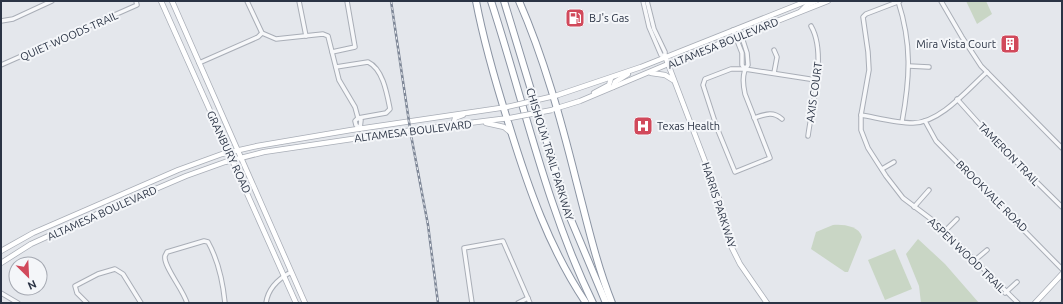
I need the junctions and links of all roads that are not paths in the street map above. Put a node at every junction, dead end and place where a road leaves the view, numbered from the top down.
1 (52, 1) edge
2 (161, 1) edge
3 (172, 1) edge
4 (247, 1) edge
5 (300, 1) edge
6 (347, 1) edge
7 (476, 1) edge
8 (491, 1) edge
9 (504, 1) edge
10 (519, 1) edge
11 (643, 1) edge
12 (647, 1) edge
13 (806, 1) edge
14 (816, 1) edge
15 (828, 1) edge
16 (899, 1) edge
17 (941, 1) edge
18 (137, 3) edge
19 (800, 12) junction
20 (647, 14) junction
21 (1, 21) edge
22 (811, 26) dead end
23 (739, 28) junction
24 (734, 30) junction
25 (262, 33) junction
26 (306, 36) junction
27 (739, 36) junction
28 (774, 50) dead end
29 (332, 52) junction
30 (665, 56) junction
31 (199, 63) junction
32 (668, 64) junction
33 (1, 65) edge
34 (909, 66) junction
35 (190, 67) junction
36 (336, 67) junction
37 (929, 67) dead end
38 (745, 69) junction
39 (632, 70) junction
40 (649, 72) junction
41 (987, 72) junction
42 (774, 73) junction
43 (611, 78) junction
44 (816, 80) junction
45 (674, 81) junction
46 (613, 87) junction
47 (552, 97) junction
48 (957, 99) junction
49 (580, 101) junction
50 (505, 107) junction
51 (554, 109) junction
52 (470, 112) junction
53 (861, 115) junction
54 (358, 118) junction
55 (509, 118) junction
56 (754, 118) junction
57 (782, 119) dead end
58 (925, 121) junction
59 (483, 122) junction
60 (902, 122) junction
61 (452, 125) junction
62 (360, 128) junction
63 (512, 134) junction
64 (808, 136) dead end
65 (361, 137) junction
66 (1062, 148) edge
67 (238, 151) junction
68 (229, 152) junction
69 (241, 158) junction
70 (233, 160) junction
71 (894, 162) dead end
72 (882, 169) junction
73 (156, 180) junction
74 (159, 188) junction
75 (929, 190) dead end
76 (914, 207) junction
77 (1062, 207) edge
78 (76, 214) junction
79 (265, 214) junction
80 (258, 216) junction
81 (957, 219) dead end
82 (80, 222) junction
83 (945, 231) junction
84 (12, 244) junction
85 (987, 250) dead end
86 (1, 251) edge
87 (17, 252) junction
88 (974, 261) junction
89 (1, 263) edge
90 (1062, 269) edge
91 (291, 272) junction
92 (1062, 274) edge
93 (284, 276) junction
94 (1017, 282) dead end
95 (1, 292) edge
96 (1005, 292) junction
97 (528, 298) junction
98 (18, 303) edge
99 (87, 303) edge
100 (141, 303) edge
101 (187, 303) edge
102 (225, 303) edge
103 (266, 303) edge
104 (296, 303) edge
105 (305, 303) edge
106 (472, 303) edge
107 (518, 303) edge
108 (530, 303) edge
109 (586, 303) edge
110 (593, 303) edge
111 (606, 303) edge
112 (612, 303) edge
113 (767, 303) edge
114 (1018, 303) edge
115 (1035, 303) edge

1 - 21 street
2 - 35 main road, GRANBURY ROAD
3 - 31 main road, GRANBURY ROAD
4 - 25 street
5 - 26 street
6 - 29 street
7 - 50 highway
8 - 110 highway, CHISHOLM TRAIL PARKWAY
9 - 111 highway, CHISHOLM TRAIL PARKWAY
10 - 47 highway
11 - 20 street, HARRIS PARKWAY
12 - 20 street, HARRIS PARKWAY
13 - 23 main road, ALTAMESA BOULEVARD
14 - 19 main road
15 - 19 main road, ALTAMESA BOULEVARD
16 - 34 street
16 - 53 street, ASPEN WOOD TRAIL
17 - 41 street
18 - 33 street, QUIET WOODS TRAIL
19 - 27 main road, ALTAMESA BOULEVARD
20 - 30 street, HARRIS PARKWAY
22 - 44 street, AXIS COURT
23 - 24 main road, ALTAMESA BOULEVARD
23 - 27 street
24 - 27 street
24 - 30 main road, ALTAMESA BOULEVARD
25 - 26 street
25 - 31 street
26 - 29 street
27 - 32 main road, ALTAMESA BOULEVARD
27 - 38 street
28 - 42 street
29 - 36 street
30 - 32 main road, HARRIS PARKWAY
30 - 39 main road, ALTAMESA BOULEVARD
31 - 35 main road
31 - 67 main road, GRANBURY ROAD
32 - 40 main road, ALTAMESA BOULEVARD
32 - 45 main road, HARRIS PARKWAY
34 - 37 street
34 - 60 street
35 - 68 main road, GRANBURY ROAD
36 - 54 street
36 - 54 street
38 - 42 street
38 - 56 street
38 - 56 street
39 - 43 main road, ALTAMESA BOULEVARD
39 - 46 main road
40 - 45 main road
40 - 46 main road, ALTAMESA BOULEVARD
41 - 48 street
41 - 66 street
42 - 44 street
43 - 47 main road, ALTAMESA BOULEVARD
43 - 49 main road
44 - 64 street, AXIS COURT
45 - 113 main road, HARRIS PARKWAY
46 - 49 main road, ALTAMESA BOULEVARD
47 - 50 main road, ALTAMESA BOULEVARD, bridge
47 - 51 highway
48 - 58 street
48 - 77 street, TAMERON TRAIL
49 - 51 main road, ALTAMESA BOULEVARD
50 - 52 main road, ALTAMESA BOULEVARD
50 - 55 highway
51 - 55 main road, ALTAMESA BOULEVARD, bridge
51 - 112 highway
52 - 61 main road
52 - 62 main road, ALTAMESA BOULEVARD
53 - 60 street
53 - 72 street, ASPEN WOOD TRAIL
54 - 62 street
55 - 59 main road, ALTAMESA BOULEVARD
55 - 63 highway
56 - 57 street
58 - 60 street
58 - 90 street, BROOKVALE ROAD
59 - 61 main road, ALTAMESA BOULEVARD
59 - 63 main road
61 - 65 main road, ALTAMESA BOULEVARD
62 - 65 main road
62 - 67 main road, ALTAMESA BOULEVARD
63 - 109 highway
65 - 69 main road, ALTAMESA BOULEVARD
67 - 68 main road, ALTAMESA BOULEVARD
67 - 69 main road, GRANBURY ROAD
68 - 70 main road, GRANBURY ROAD
68 - 73 main road, ALTAMESA BOULEVARD
69 - 70 main road, ALTAMESA BOULEVARD
69 - 79 main road, GRANBURY ROAD
70 - 74 main road, ALTAMESA BOULEVARD
70 - 80 main road, GRANBURY ROAD
71 - 72 street
72 - 76 street, ASPEN WOOD TRAIL
73 - 74 main road
73 - 78 main road, ALTAMESA BOULEVARD
74 - 82 main road, ALTAMESA BOULEVARD
75 - 76 street
76 - 83 street, ASPEN WOOD TRAIL
78 - 82 main road
78 - 84 main road, ALTAMESA BOULEVARD
79 - 80 main road
79 - 91 main road, GRANBURY ROAD
80 - 93 main road, GRANBURY ROAD
81 - 83 street
82 - 87 main road, ALTAMESA BOULEVARD
83 - 88 street, ASPEN WOOD TRAIL
84 - 86 main road, ALTAMESA BOULEVARD
84 - 87 main road
85 - 88 street
87 - 89 main road, ALTAMESA BOULEVARD
88 - 96 street, ASPEN WOOD TRAIL
91 - 93 street
91 - 105 main road, GRANBURY ROAD
92 - 115 main road
93 - 103 street
93 - 104 main road, GRANBURY ROAD
94 - 96 street
95 - 98 street
96 - 114 street, ASPEN WOOD TRAIL
97 - 106 street
97 - 107 street
97 - 108 street
99 - 100 street
101 - 102 street

